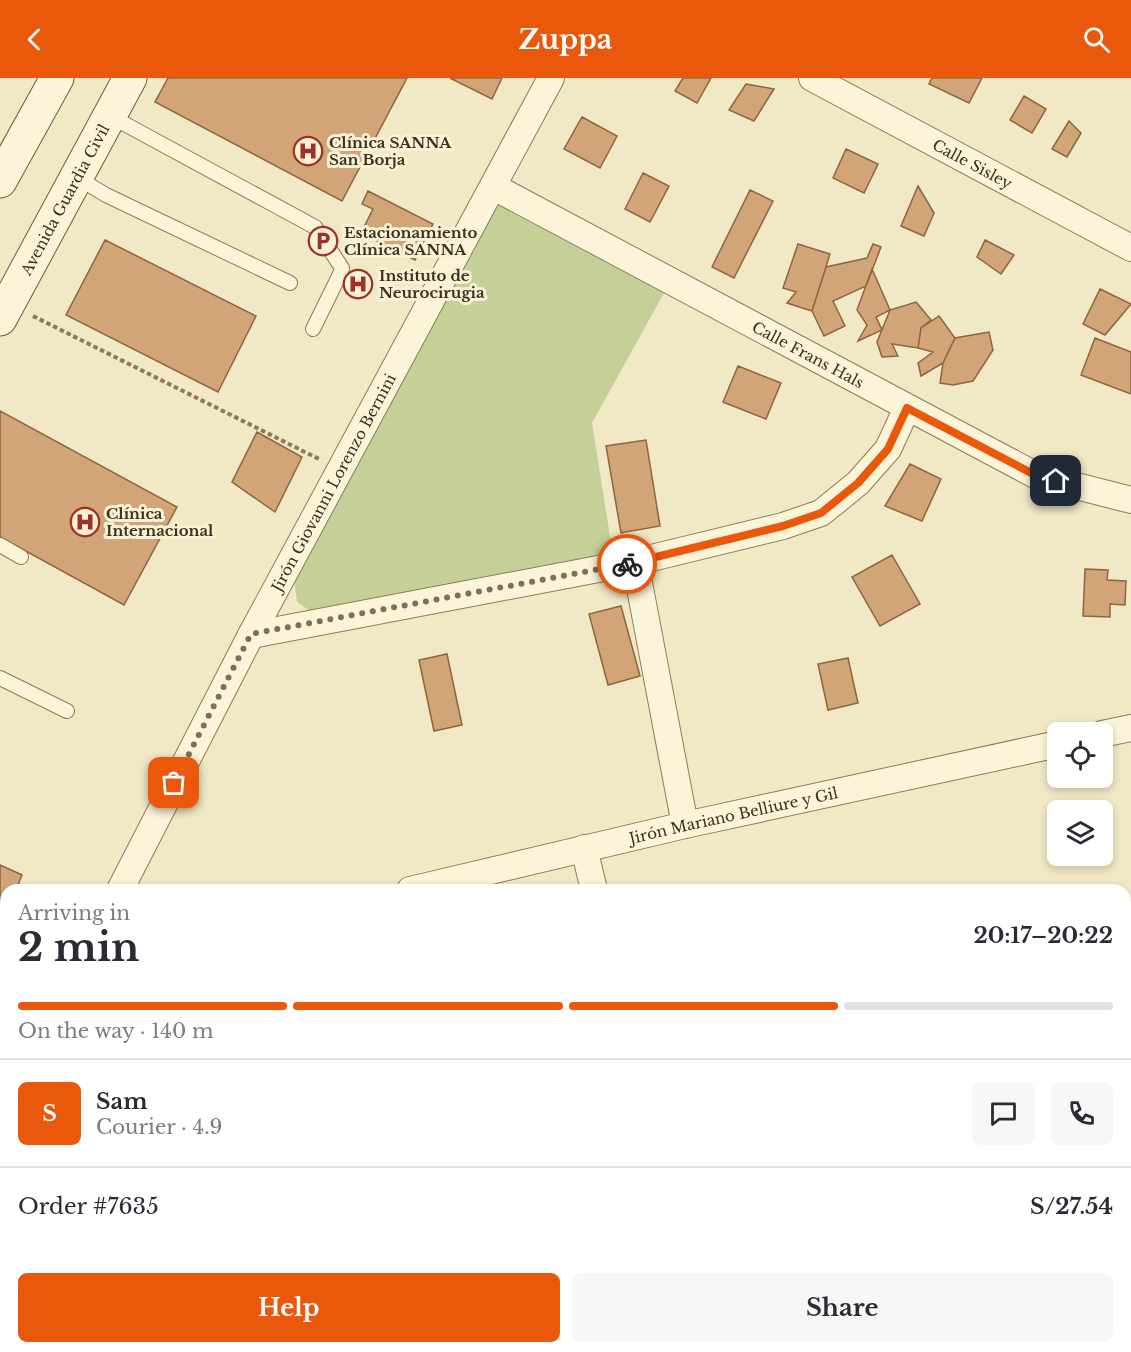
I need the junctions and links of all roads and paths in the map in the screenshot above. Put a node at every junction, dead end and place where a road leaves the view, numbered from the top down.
1 (57, 78) edge
2 (130, 78) edge
3 (551, 78) edge
4 (812, 78) edge
5 (110, 116) junction
6 (76, 177) junction
7 (0, 181) edge
8 (494, 187) junction
9 (1131, 248) edge
10 (290, 283) dead end
11 (4, 311) edge
12 (313, 329) dead end
13 (907, 408) junction
14 (341, 470) junction
15 (1131, 500) edge
16 (0, 545) edge
17 (21, 557) dead end
18 (635, 562) junction
19 (251, 634) junction
20 (0, 678) edge
21 (67, 711) dead end
22 (1131, 728) edge
23 (1113, 732) edge
24 (1047, 746) edge
25 (685, 825) junction
26 (584, 848) junction
27 (123, 884) edge
28 (435, 884) edge
29 (593, 884) edge

1 - 7 main road
2 - 5 main road, Avenida Guardia Civil
3 - 8 street, Jirón Giovanni Lorenzo Bernini
4 - 9 street, Calle Sisley
5 - 6 main road, Avenida Guardia Civil
5 - 12 lane
6 - 10 lane
6 - 11 main road, Avenida Guardia Civil
8 - 13 street, Calle Frans Hals
8 - 14 street, Jirón Giovanni Lorenzo Bernini
11 - 14 path
13 - 15 street, Calle Frans Hals
13 - 18 street
14 - 19 street, Jirón Giovanni Lorenzo Bernini
16 - 17 lane
18 - 19 street
18 - 25 street
19 - 27 street, Jirón Giovanni Lorenzo Bernini
20 - 21 lane
22 - 23 street
24 - 25 street, Jirón Mariano Belliure y Gil
25 - 26 street, Jirón Mariano Belliure y Gil
26 - 28 street, Jirón Mariano Belliure y Gil
26 - 29 street

